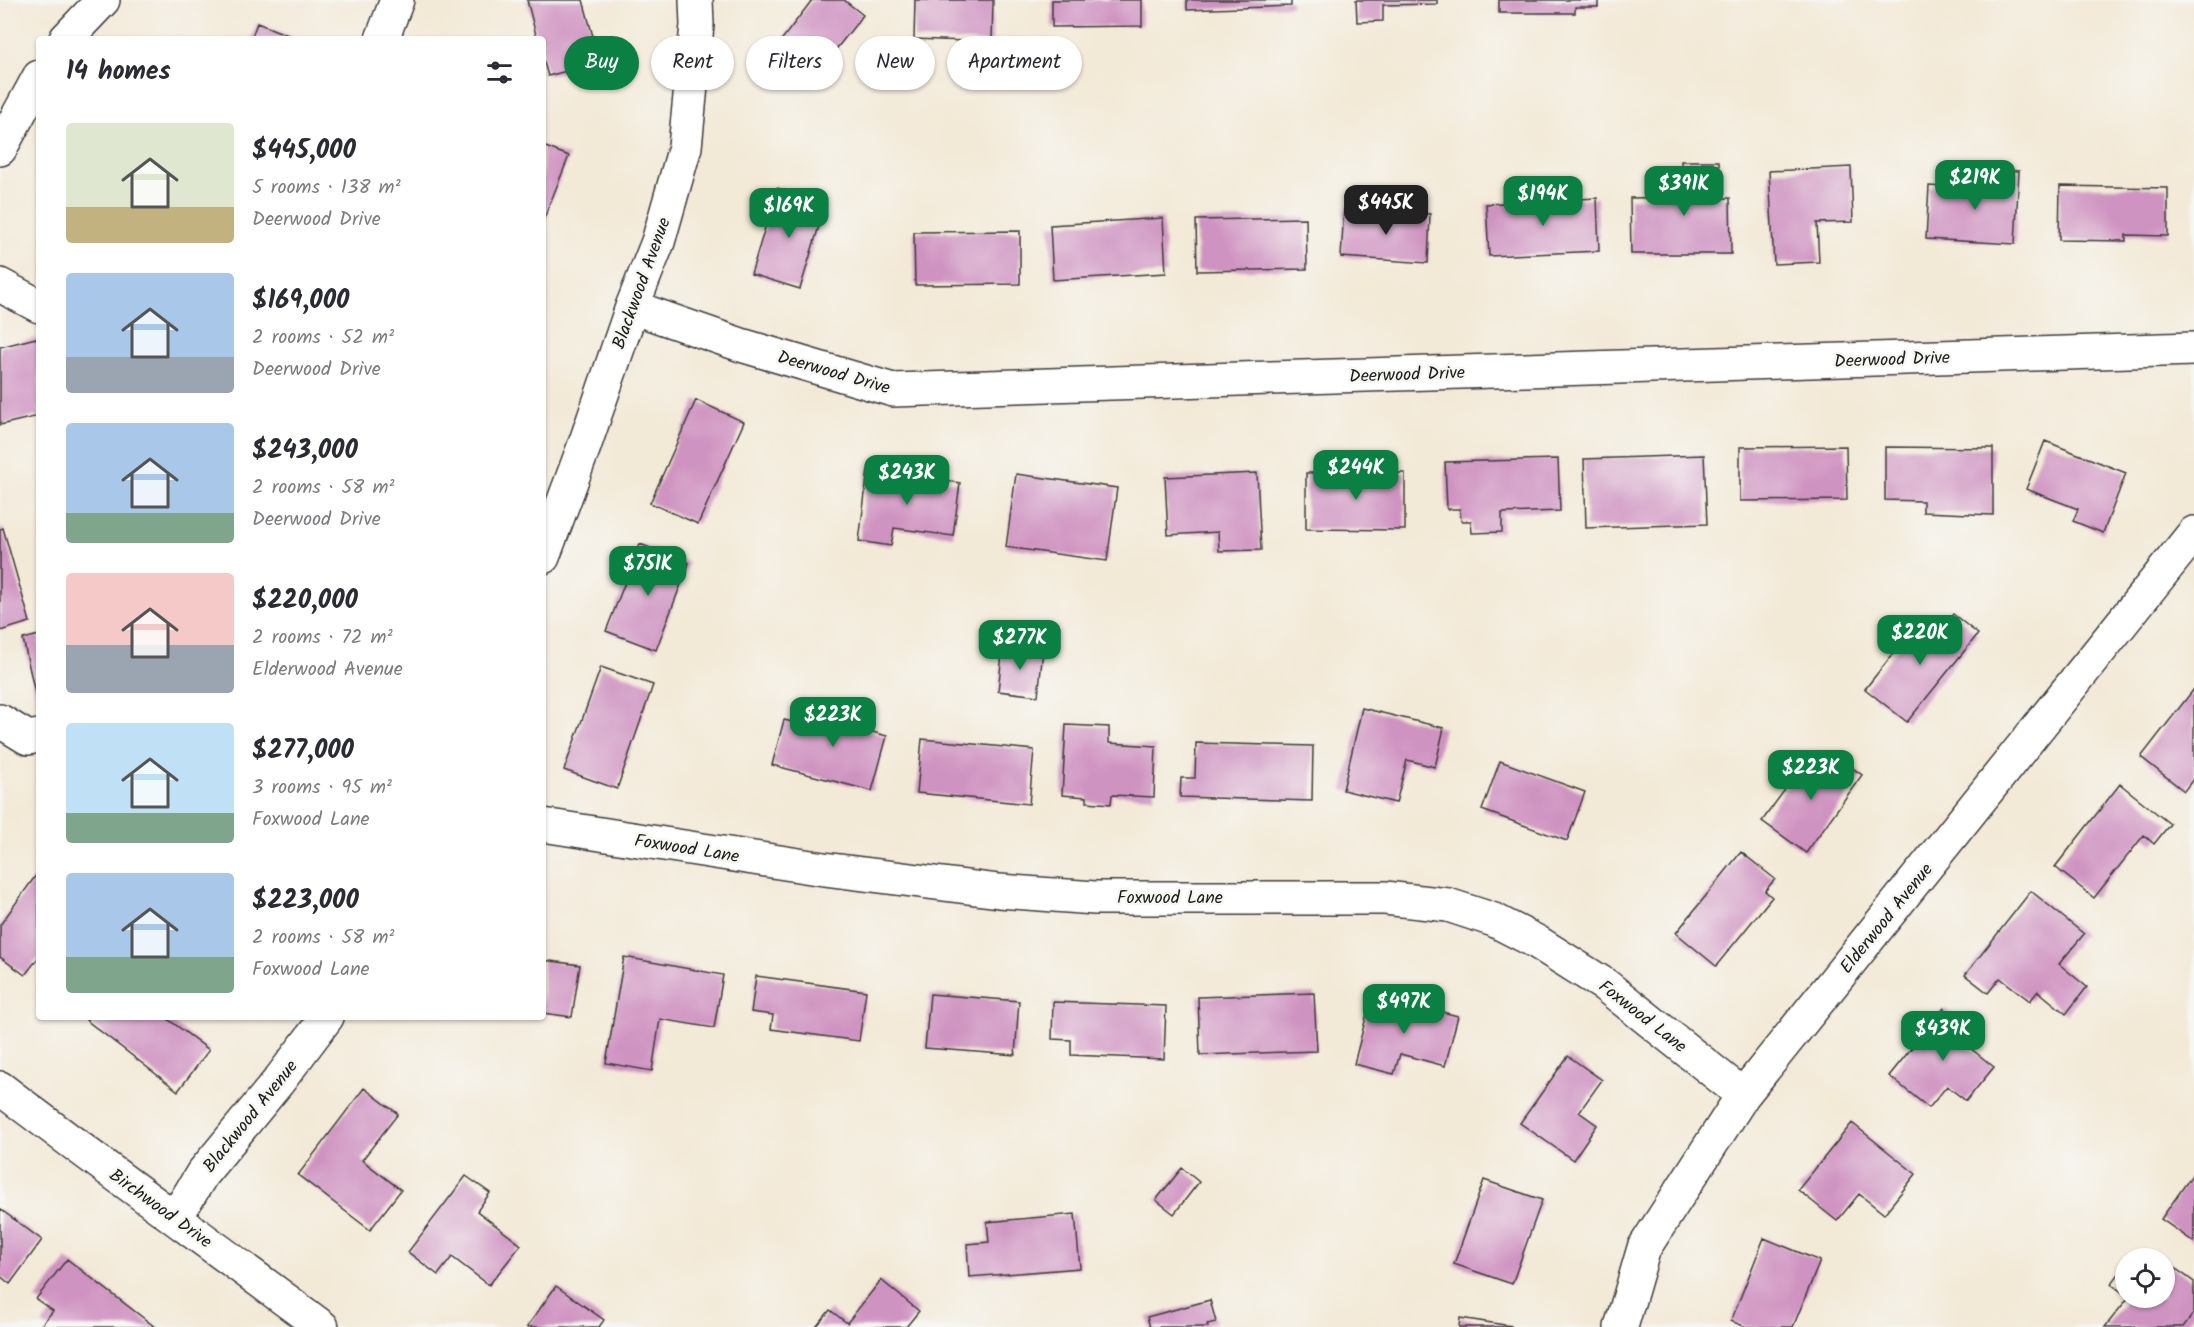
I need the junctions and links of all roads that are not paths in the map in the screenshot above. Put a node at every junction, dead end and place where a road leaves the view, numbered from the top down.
1 (103, 0) edge
2 (397, 0) edge
3 (696, 0) edge
4 (69, 36) edge
5 (383, 36) edge
6 (36, 83) edge
7 (0, 149) edge
8 (0, 285) edge
9 (36, 304) edge
10 (632, 307) junction
11 (2194, 349) edge
12 (2194, 533) edge
13 (546, 549) edge
14 (0, 721) edge
15 (36, 737) edge
16 (546, 825) edge
17 (325, 1020) edge
18 (0, 1088) edge
19 (1743, 1095) junction
20 (176, 1217) junction
21 (322, 1327) edge
22 (1621, 1327) edge

1 - 4 street
2 - 5 street
3 - 10 street, Blackwood Avenue
6 - 7 street
8 - 9 street
10 - 11 street, Deerwood Drive
10 - 13 street, Blackwood Avenue
12 - 19 street, Elderwood Avenue
14 - 15 street
16 - 19 street, Foxwood Lane
17 - 20 street, Blackwood Avenue
18 - 20 street, Birchwood Drive
19 - 22 street, Elderwood Avenue
20 - 21 street, Birchwood Drive

